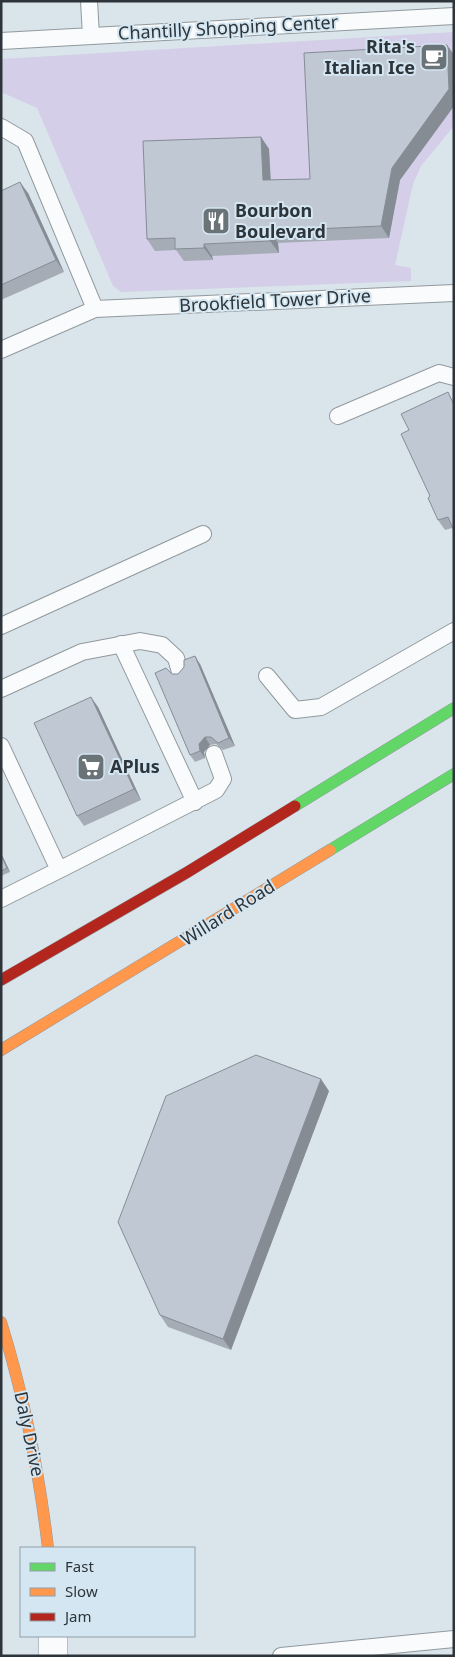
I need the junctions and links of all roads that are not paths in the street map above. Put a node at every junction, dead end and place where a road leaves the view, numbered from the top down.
1 (90, 1) edge
2 (454, 16) edge
3 (91, 36) junction
4 (1, 41) edge
5 (1, 128) edge
6 (454, 293) edge
7 (95, 309) junction
8 (1, 350) edge
9 (454, 377) edge
10 (338, 416) dead end
11 (202, 534) dead end
12 (1, 626) edge
13 (454, 631) edge
14 (121, 644) junction
15 (180, 672) edge
16 (267, 676) dead end
17 (1, 690) edge
18 (454, 708) edge
19 (1, 746) edge
20 (214, 754) edge
21 (454, 774) edge
22 (195, 802) junction
23 (60, 870) junction
24 (1, 899) edge
25 (1, 980) edge
26 (1, 1050) edge
27 (1, 1322) edge
28 (48, 1547) edge
29 (53, 1637) edge
30 (454, 1639) edge
31 (53, 1656) edge
32 (281, 1656) edge

1 - 3 lane
2 - 3 lane, Chantilly Shopping Center
3 - 4 lane, Chantilly Shopping Center
5 - 7 lane
6 - 7 lane, Brookfield Tower Drive
7 - 8 lane, Brookfield Tower Drive
9 - 10 lane
11 - 12 lane
13 - 16 lane
14 - 15 lane
14 - 17 lane
14 - 22 lane
18 - 25 main road
19 - 23 lane
20 - 22 lane
21 - 26 main road, Willard Road
22 - 23 lane
23 - 24 lane
27 - 28 main road, Daly Drive
29 - 31 street
30 - 32 lane

